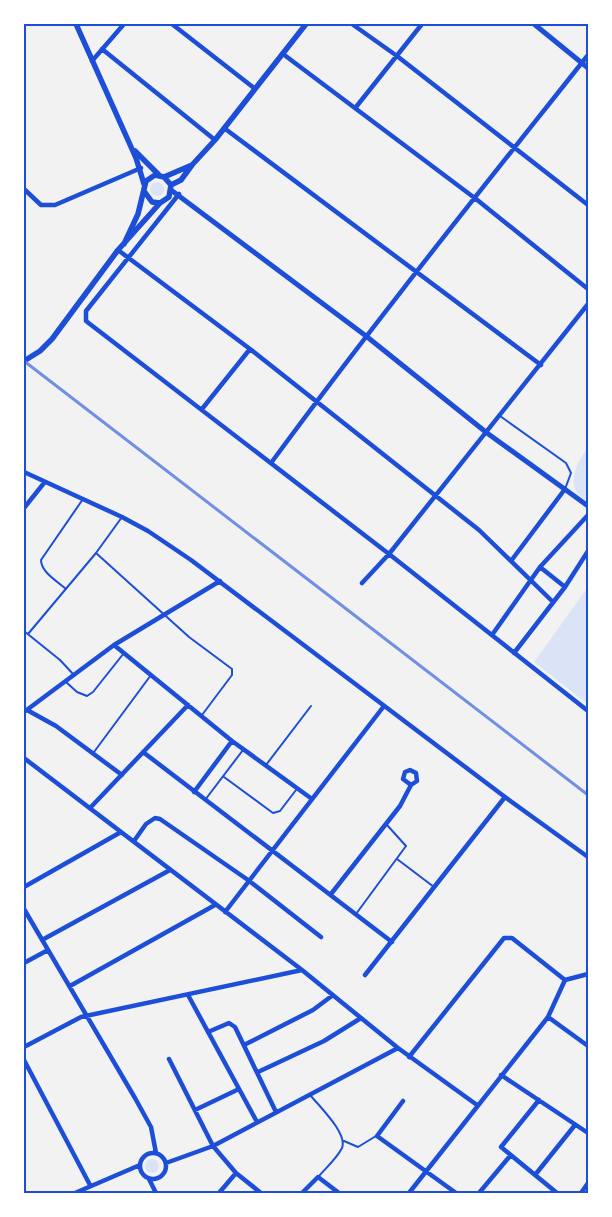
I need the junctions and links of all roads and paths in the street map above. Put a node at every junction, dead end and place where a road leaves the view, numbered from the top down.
1 (76, 24) edge
2 (124, 24) edge
3 (172, 24) edge
4 (306, 24) edge
5 (352, 24) edge
6 (422, 24) edge
7 (534, 24) edge
8 (102, 49) junction
9 (283, 54) junction
10 (588, 55) edge
11 (397, 56) junction
12 (92, 61) junction
13 (582, 63) junction
14 (588, 68) edge
15 (254, 88) junction
16 (356, 107) junction
17 (224, 128) junction
18 (215, 140) junction
19 (131, 147) junction
20 (516, 148) junction
21 (192, 165) junction
22 (141, 168) junction
23 (161, 176) junction
24 (144, 184) junction
25 (171, 188) junction
26 (24, 190) edge
27 (144, 192) junction
28 (179, 194) junction
29 (476, 199) junction
30 (160, 203) junction
31 (588, 205) edge
32 (124, 244) junction
33 (118, 250) junction
34 (130, 257) junction
35 (415, 272) junction
36 (588, 290) edge
37 (588, 304) edge
38 (366, 336) junction
39 (250, 349) junction
40 (24, 361) edge
41 (541, 365) junction
42 (316, 402) junction
43 (202, 410) junction
44 (500, 416) junction
45 (487, 433) junction
46 (271, 463) junction
47 (24, 472) edge
48 (44, 483) junction
49 (565, 489) junction
50 (435, 496) junction
51 (84, 499) junction
52 (588, 506) edge
53 (24, 508) edge
54 (588, 515) edge
55 (122, 517) junction
56 (588, 551) edge
57 (96, 553) junction
58 (389, 554) junction
59 (511, 561) junction
60 (540, 568) junction
61 (531, 580) junction
62 (220, 581) junction
63 (362, 583) dead end
64 (564, 587) junction
65 (66, 589) junction
66 (553, 602) junction
67 (163, 615) junction
68 (24, 632) edge
69 (28, 634) junction
70 (492, 635) junction
71 (114, 645) junction
72 (124, 653) junction
73 (514, 653) junction
74 (74, 675) junction
75 (150, 675) junction
76 (65, 681) junction
77 (188, 704) junction
78 (311, 706) dead end
79 (384, 706) junction
80 (25, 711) edge
81 (588, 711) edge
82 (202, 716) junction
83 (232, 741) junction
84 (244, 749) junction
85 (93, 752) junction
86 (143, 752) junction
87 (24, 758) edge
88 (266, 764) junction
89 (122, 775) junction
90 (224, 777) junction
91 (411, 785) dead end
92 (297, 788) junction
93 (194, 792) junction
94 (505, 797) junction
95 (312, 799) junction
96 (205, 800) junction
97 (90, 808) junction
98 (386, 824) junction
99 (121, 832) junction
100 (134, 841) junction
101 (272, 850) junction
102 (588, 857) edge
103 (398, 859) junction
104 (170, 870) junction
105 (248, 880) junction
106 (24, 887) edge
107 (434, 887) junction
108 (331, 894) junction
109 (215, 905) junction
110 (24, 909) edge
111 (225, 912) junction
112 (356, 914) junction
113 (321, 937) dead end
114 (42, 940) junction
115 (392, 942) junction
116 (48, 950) junction
117 (24, 963) edge
118 (302, 970) junction
119 (588, 974) edge
120 (365, 975) dead end
121 (565, 980) junction
122 (70, 986) junction
123 (188, 995) junction
124 (333, 995) junction
125 (88, 1016) junction
126 (548, 1017) junction
127 (361, 1018) junction
128 (208, 1032) junction
129 (244, 1044) junction
130 (588, 1046) edge
131 (24, 1047) edge
132 (398, 1048) junction
133 (410, 1057) junction
134 (169, 1059) dead end
135 (24, 1060) edge
136 (258, 1072) junction
137 (501, 1075) junction
138 (239, 1089) junction
139 (309, 1094) junction
140 (402, 1100) dead end
141 (539, 1100) junction
142 (477, 1105) junction
143 (195, 1110) junction
144 (276, 1112) junction
145 (256, 1122) junction
146 (575, 1125) junction
147 (588, 1133) edge
148 (378, 1136) junction
149 (344, 1141) junction
150 (213, 1146) junction
151 (156, 1153) junction
152 (510, 1156) junction
153 (166, 1163) junction
154 (140, 1166) junction
155 (427, 1172) junction
156 (236, 1173) junction
157 (535, 1175) junction
158 (318, 1177) junction
159 (149, 1179) junction
160 (588, 1183) edge
161 (90, 1185) junction
162 (75, 1193) edge
163 (156, 1193) edge
164 (219, 1193) edge
165 (261, 1193) edge
166 (302, 1193) edge
167 (340, 1193) edge
168 (409, 1193) edge
169 (456, 1193) edge
170 (479, 1193) edge
171 (557, 1193) edge
172 (580, 1193) edge

1 - 12 main road
2 - 8 street
3 - 15 street
4 - 9 main road
5 - 11 street
6 - 11 street
7 - 13 street
8 - 12 street
8 - 18 street
9 - 15 main road
9 - 16 street
10 - 13 street
11 - 16 street
11 - 20 street
12 - 19 main road
13 - 14 street
13 - 20 street
15 - 17 main road
16 - 29 street
17 - 18 main road
17 - 35 street
18 - 21 main road
19 - 22 main road
19 - 23 main road
20 - 29 street
20 - 31 street
21 - 23 main road
21 - 25 main road
22 - 24 main road
22 - 26 street
23 - 24 main road
23 - 25 main road
24 - 27 main road
25 - 28 street
25 - 30 main road
27 - 30 main road
27 - 32 main road
28 - 34 street
28 - 38 street
29 - 35 street
29 - 36 street
30 - 32 main road
32 - 33 main road
33 - 34 street
33 - 40 main road
34 - 39 street
34 - 43 street
35 - 38 street
35 - 41 street
37 - 41 street
38 - 42 street
38 - 45 street
39 - 42 street
39 - 43 street
41 - 44 street
42 - 46 street
42 - 50 street
43 - 46 street
44 - 45 street
44 - 49 lane
45 - 49 street
45 - 50 street
46 - 58 street
47 - 48 street
48 - 51 street
48 - 53 street
49 - 52 street
49 - 59 street
50 - 58 street
50 - 59 street
51 - 55 street
51 - 65 lane
54 - 60 street
55 - 57 lane
55 - 62 street
56 - 64 street
57 - 65 lane
57 - 67 lane
58 - 63 street
58 - 70 street
59 - 61 street
60 - 61 street
60 - 64 street
61 - 66 street
61 - 70 street
62 - 67 street
62 - 79 street
64 - 66 street
65 - 69 lane
66 - 73 street
67 - 71 street
67 - 82 lane
68 - 69 lane
69 - 74 lane
70 - 73 street
71 - 72 street
71 - 74 street
72 - 75 street
72 - 76 lane
73 - 81 street
74 - 76 street
75 - 77 street
75 - 85 lane
76 - 80 street
77 - 82 street
77 - 86 street
78 - 88 lane
79 - 94 street
79 - 95 street
80 - 85 street
82 - 83 street
83 - 84 street
83 - 93 street
84 - 88 street
84 - 90 lane
85 - 89 street
86 - 89 street
86 - 93 street
87 - 97 street
88 - 92 street
89 - 97 street
90 - 92 lane
90 - 96 lane
91 - 98 street
92 - 95 street
93 - 96 street
94 - 102 street
94 - 107 street
95 - 101 street
96 - 101 street
97 - 99 street
98 - 103 lane
98 - 108 street
99 - 100 street
99 - 106 street
100 - 104 street
100 - 105 street
101 - 105 street
101 - 108 street
103 - 107 lane
103 - 112 lane
104 - 109 street
104 - 114 street
105 - 111 street
105 - 113 street
107 - 115 street
108 - 112 street
109 - 111 street
109 - 122 street
110 - 114 street
111 - 118 street
112 - 115 street
114 - 116 street
115 - 120 street
116 - 117 street
116 - 122 street
118 - 123 street
118 - 124 street
119 - 121 street
121 - 126 street
121 - 133 street
122 - 125 street
123 - 125 street
123 - 128 street
124 - 127 street
124 - 129 street
125 - 131 street
125 - 151 street
126 - 130 street
126 - 137 street
127 - 132 street
127 - 136 street
128 - 129 street
128 - 138 street
129 - 136 street
132 - 133 street
132 - 139 street
133 - 142 street
134 - 143 street
135 - 161 street
136 - 144 street
137 - 141 street
137 - 142 street
138 - 143 street
138 - 145 street
139 - 144 street
139 - 149 lane
140 - 148 street
141 - 146 street
141 - 152 street
142 - 155 street
143 - 150 street
144 - 145 street
145 - 150 street
146 - 147 street
146 - 157 street
148 - 149 lane
148 - 155 street
149 - 158 lane
150 - 153 street
150 - 156 street
151 - 153 street
151 - 154 street
152 - 157 street
152 - 170 street
153 - 159 street
154 - 159 street
154 - 161 street
155 - 168 street
155 - 169 street
156 - 164 street
156 - 165 street
157 - 171 street
158 - 166 street
158 - 167 street
159 - 163 street
160 - 172 street
161 - 162 street

